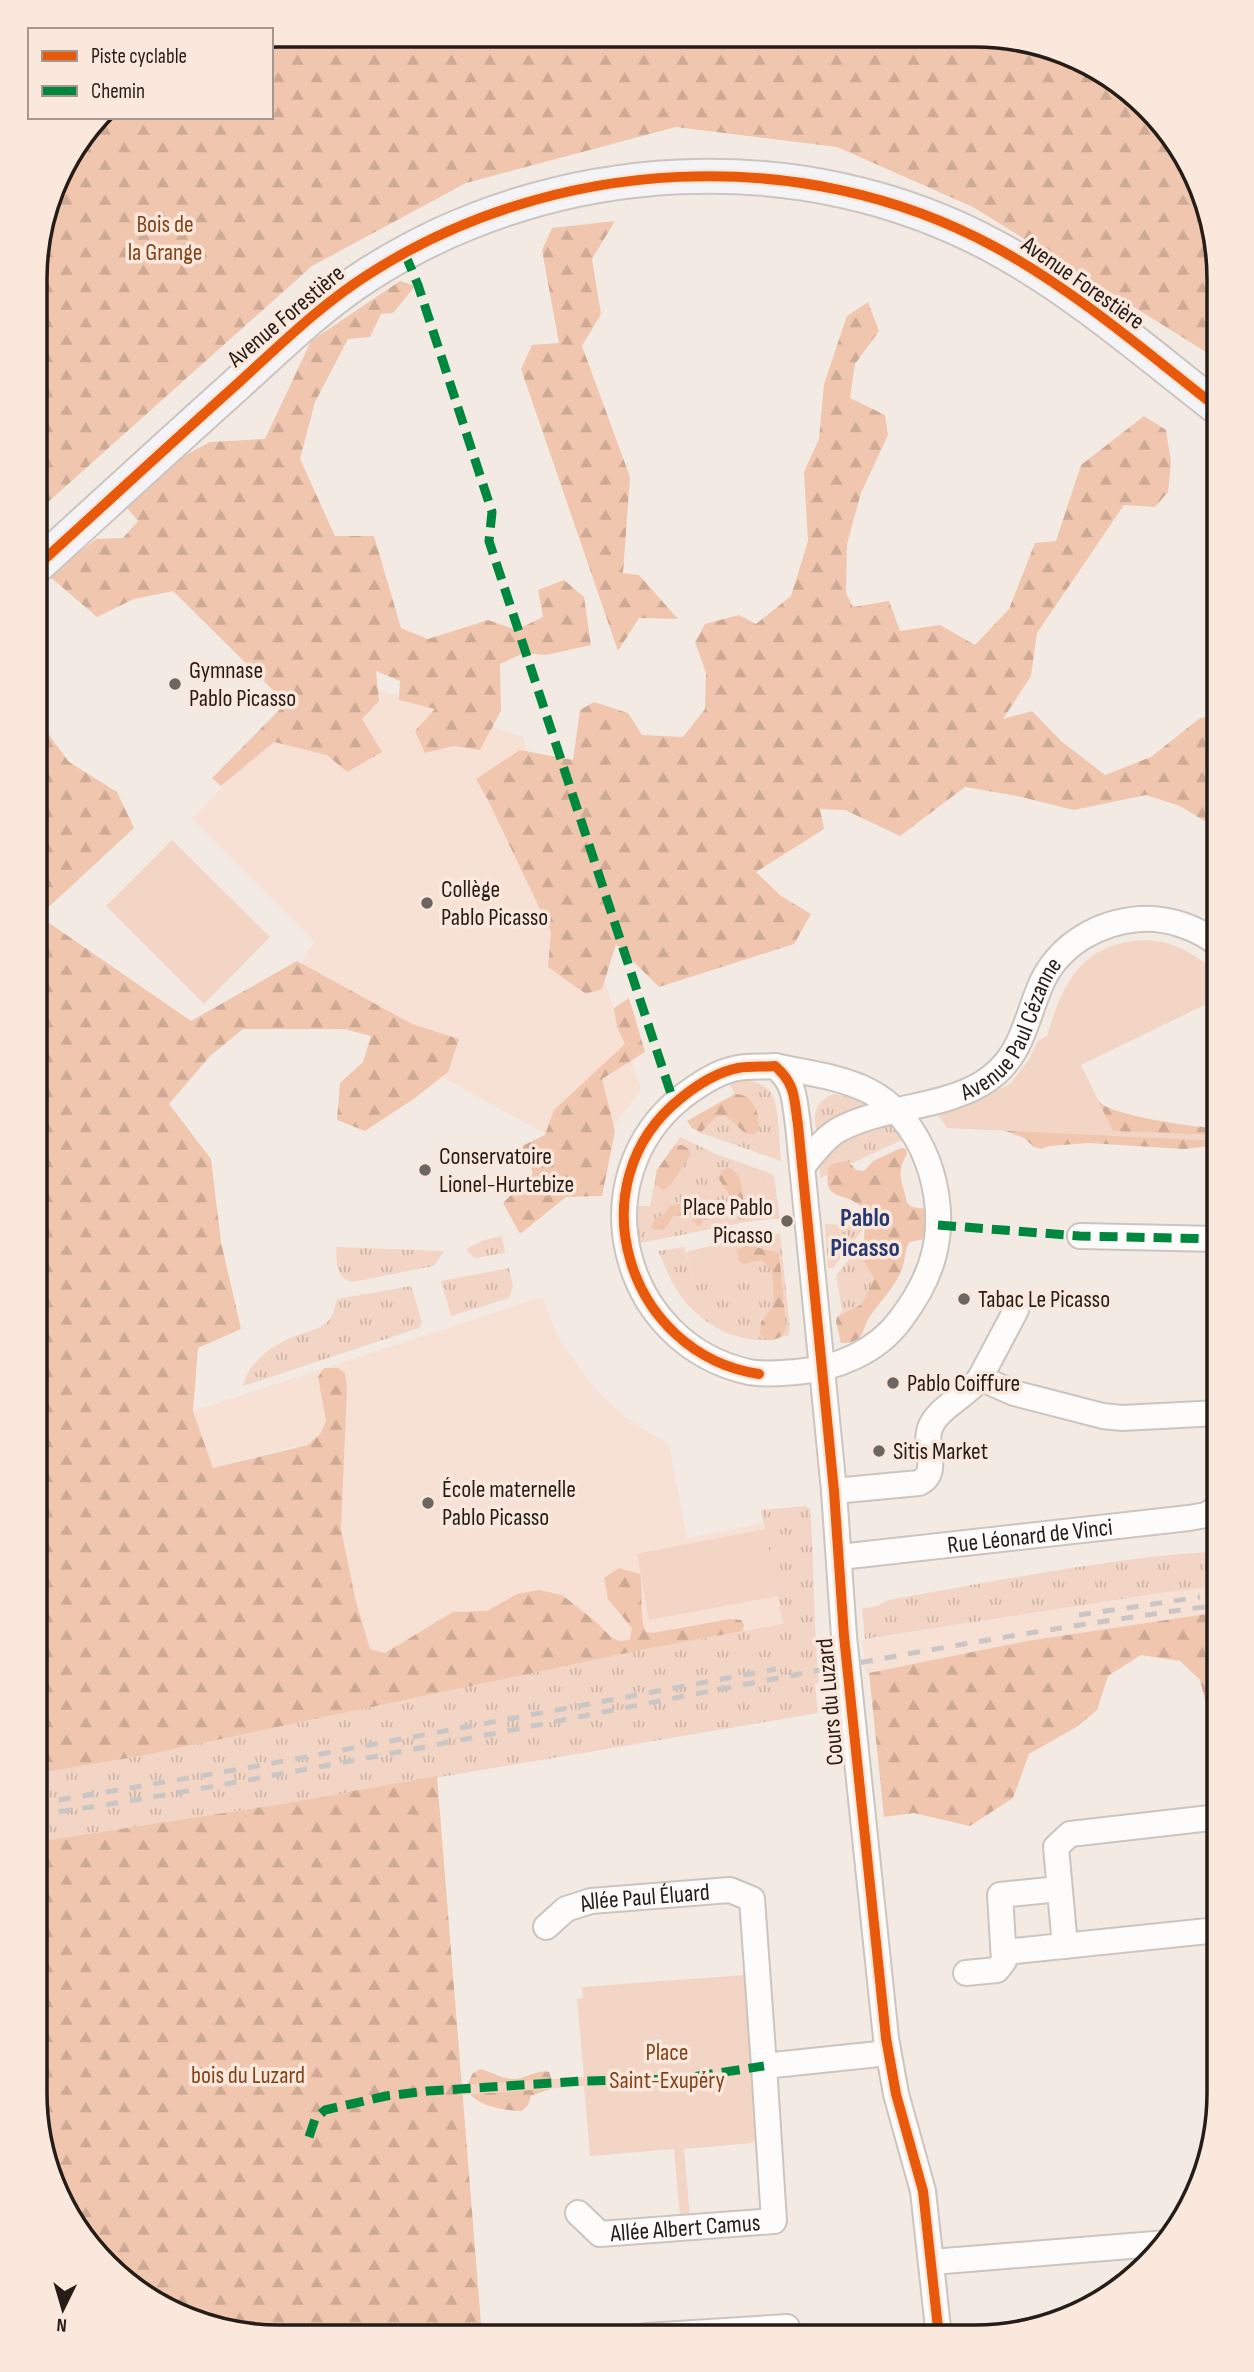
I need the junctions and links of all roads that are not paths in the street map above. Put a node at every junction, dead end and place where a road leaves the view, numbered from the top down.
1 (1207, 401) edge
2 (47, 557) edge
3 (1207, 937) edge
4 (775, 1066) junction
5 (845, 1082) junction
6 (894, 1110) junction
7 (799, 1125) junction
8 (802, 1167) junction
9 (1080, 1236) dead end
10 (1206, 1239) edge
11 (1016, 1310) dead end
12 (822, 1368) junction
13 (980, 1378) junction
14 (1206, 1414) edge
15 (835, 1490) junction
16 (1206, 1515) edge
17 (840, 1557) junction
18 (1206, 1818) edge
19 (1059, 1889) junction
20 (546, 1927) dead end
21 (1206, 1931) edge
22 (1065, 1946) junction
23 (1005, 1952) junction
24 (966, 1973) dead end
25 (888, 2053) junction
26 (764, 2066) junction
27 (578, 2213) dead end
28 (1150, 2244) edge
29 (932, 2262) junction
30 (938, 2325) edge

1 - 2 street, Avenue Forestière
3 - 6 street, Avenue Paul Cézanne
4 - 5 street
4 - 7 street, Cours du Luzard
4 - 12 street
5 - 6 street
5 - 7 street, Cours du Luzard
6 - 8 street, Avenue Paul Cézanne
6 - 12 street
7 - 8 street, Cours du Luzard
8 - 12 street, Cours du Luzard
9 - 10 street
11 - 13 street
12 - 15 street, Cours du Luzard
13 - 14 street
13 - 15 street
15 - 17 street, Cours du Luzard
16 - 17 street, Rue Léonard de Vinci
17 - 25 street, Cours du Luzard, bridge
18 - 19 street
19 - 22 street
19 - 23 street
20 - 26 street, Allée Paul Éluard
21 - 22 street
22 - 23 street
23 - 24 street
25 - 26 street
25 - 29 street, Cours du Luzard
26 - 27 street, Allée Albert Camus
28 - 29 street
29 - 30 street, Cours du Luzard

